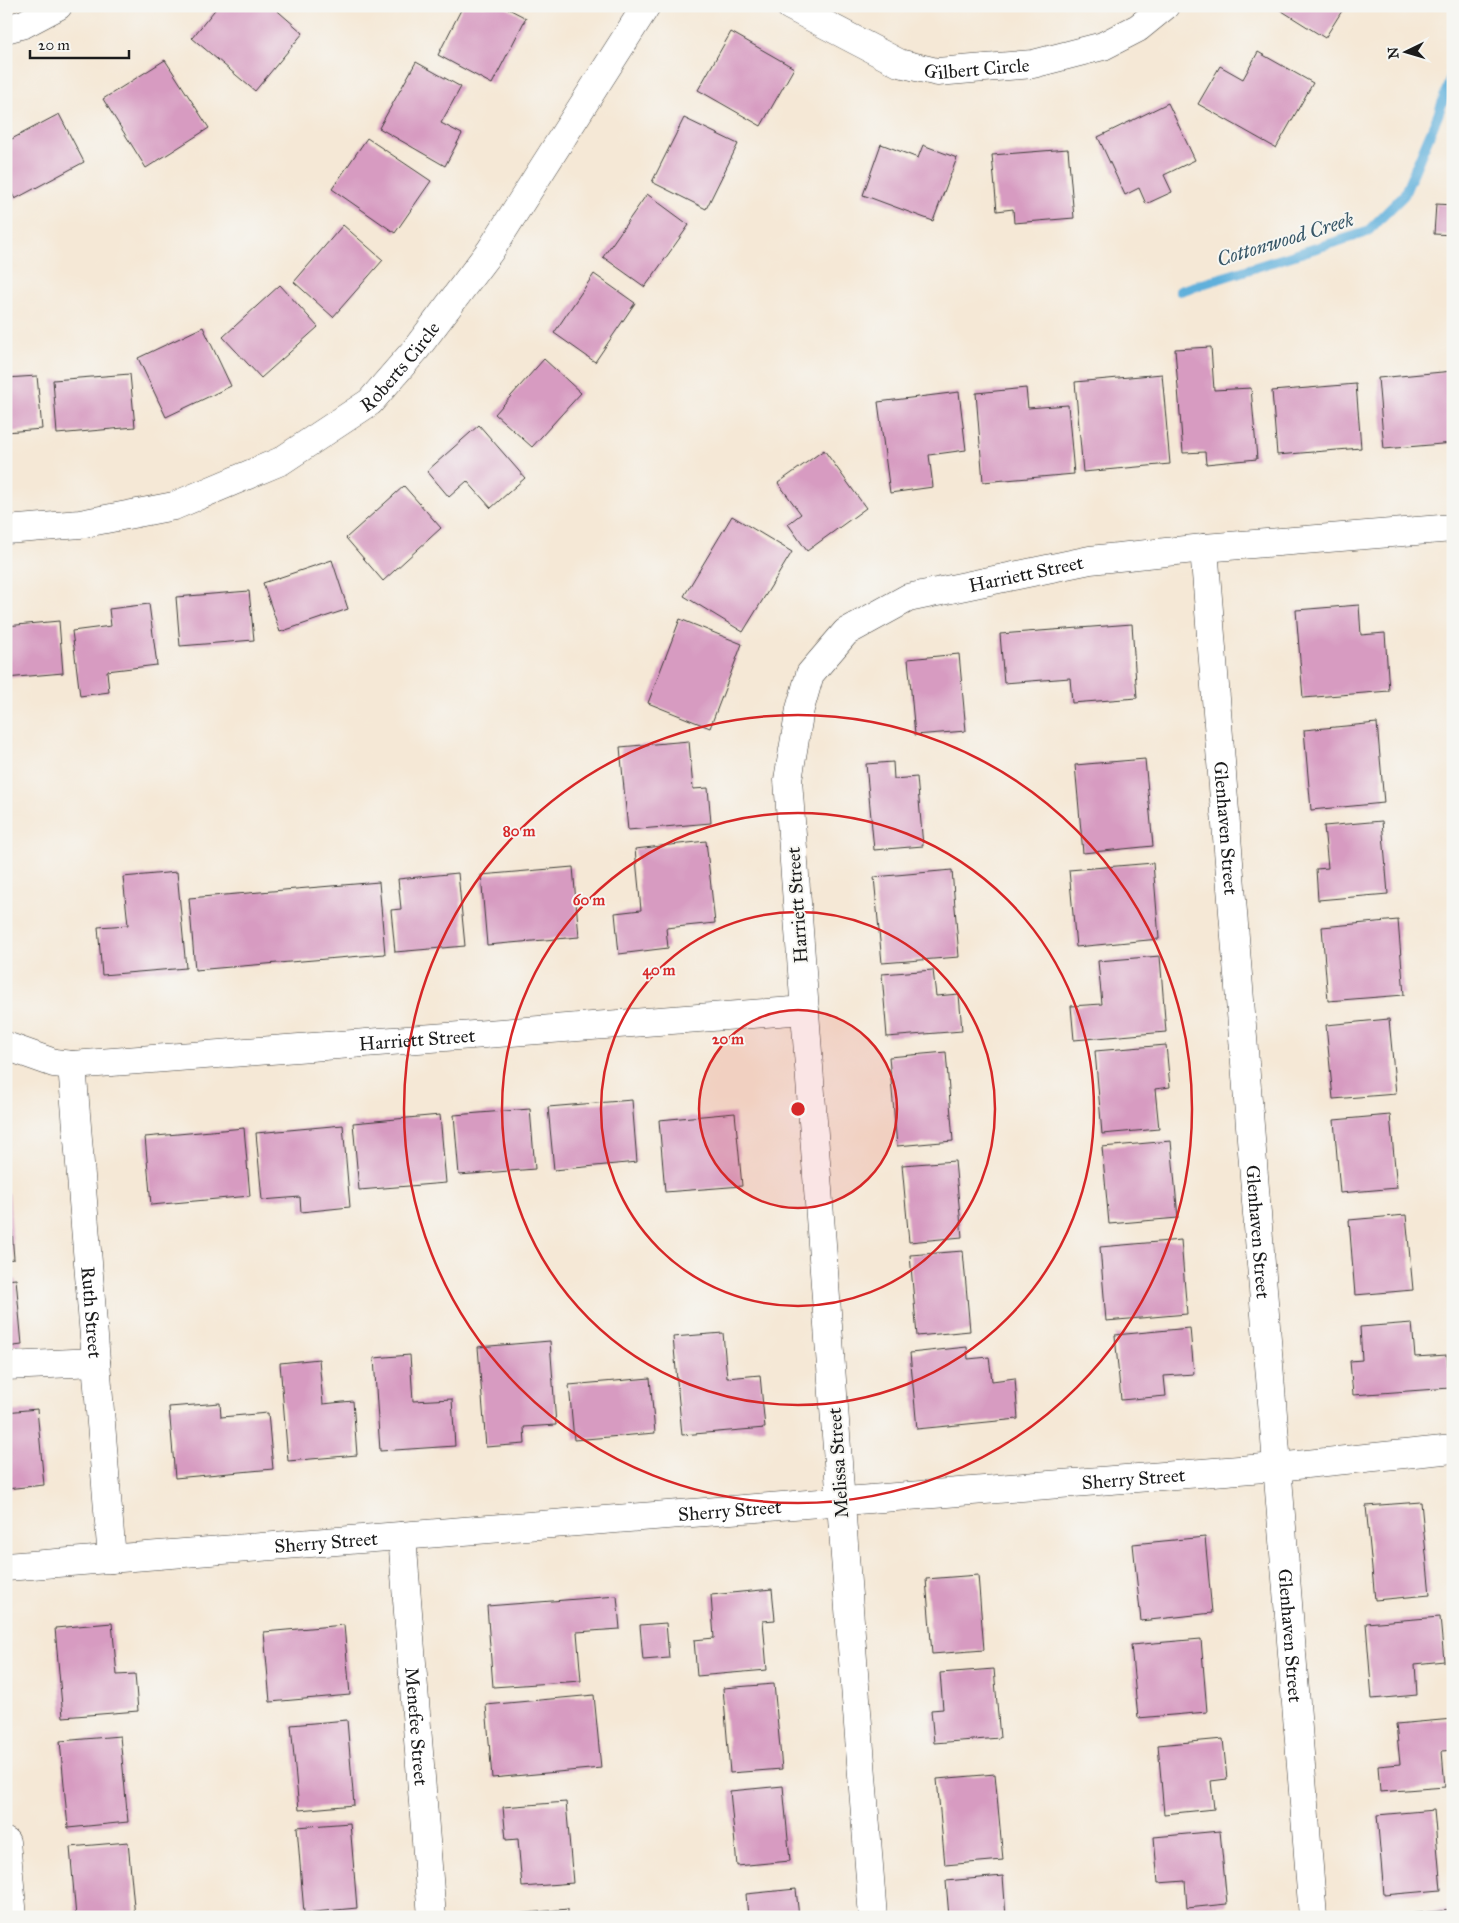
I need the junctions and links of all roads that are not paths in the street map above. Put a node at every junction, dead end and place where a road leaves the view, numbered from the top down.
1 (58, 6) edge
2 (646, 6) edge
3 (790, 6) edge
4 (1165, 6) edge
5 (6, 29) edge
6 (1453, 528) edge
7 (6, 530) edge
8 (1204, 548) junction
9 (805, 1010) junction
10 (6, 1046) edge
11 (72, 1065) junction
12 (96, 1362) junction
13 (6, 1366) edge
14 (1453, 1449) edge
15 (1277, 1467) junction
16 (841, 1501) junction
17 (402, 1536) junction
18 (112, 1559) junction
19 (6, 1567) edge
20 (6, 1842) edge
21 (13, 1917) edge
22 (432, 1917) edge
23 (873, 1917) edge
24 (1313, 1917) edge

1 - 5 street
2 - 7 street, Roberts Circle
3 - 4 street, Gilbert Circle
6 - 8 street, Harriett Street
8 - 9 street, Harriett Street
8 - 15 street, Glenhaven Street
9 - 11 street, Harriett Street
9 - 16 street, Melissa Street
10 - 11 street, Harriett Street
11 - 12 street, Ruth Street
12 - 13 street
12 - 18 street, Ruth Street
14 - 15 street, Sherry Street
15 - 16 street, Sherry Street
15 - 24 street, Glenhaven Street
16 - 17 street, Sherry Street
16 - 23 street, Melissa Street
17 - 18 street, Sherry Street
17 - 22 street, Menefee Street
18 - 19 street, Sherry Street
20 - 21 street

